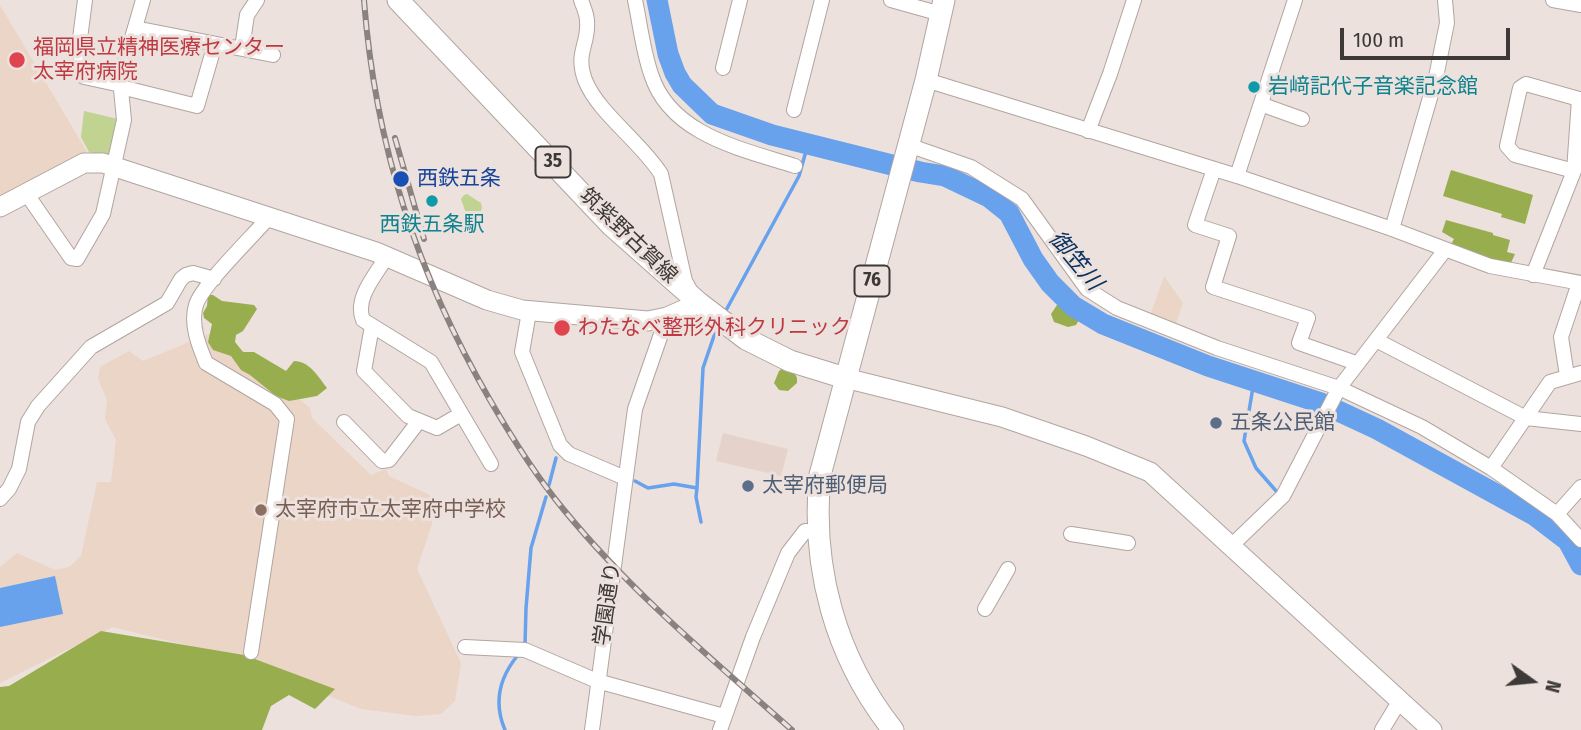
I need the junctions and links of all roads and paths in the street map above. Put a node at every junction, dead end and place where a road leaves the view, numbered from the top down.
1 (85, 0) edge
2 (143, 0) edge
3 (257, 0) edge
4 (398, 0) edge
5 (581, 0) edge
6 (635, 0) edge
7 (740, 0) edge
8 (822, 0) edge
9 (891, 0) edge
10 (1134, 0) edge
11 (1295, 0) edge
12 (1445, 0) edge
13 (1553, 0) edge
14 (1581, 5) edge
15 (942, 7) edge
16 (135, 29) junction
17 (215, 44) junction
18 (242, 48) junction
19 (272, 55) dead end
20 (723, 68) dead end
21 (926, 80) junction
22 (121, 86) junction
23 (1580, 99) edge
24 (1263, 104) junction
25 (794, 110) dead end
26 (1302, 119) dead end
27 (1088, 131) junction
28 (908, 146) junction
29 (115, 166) junction
30 (795, 166) dead end
31 (1214, 169) junction
32 (1574, 171) junction
33 (1237, 176) junction
34 (26, 192) junction
35 (1581, 193) edge
36 (1564, 195) junction
37 (0, 207) edge
38 (270, 216) junction
39 (1392, 229) junction
40 (1445, 250) junction
41 (387, 256) junction
42 (1534, 275) junction
43 (214, 279) junction
44 (1580, 283) edge
45 (699, 303) junction
46 (529, 312) junction
47 (667, 317) junction
48 (372, 326) junction
49 (1376, 340) junction
50 (1356, 363) junction
51 (1574, 375) edge
52 (845, 378) junction
53 (1338, 389) junction
54 (461, 414) junction
55 (1526, 418) junction
56 (419, 421) junction
57 (344, 422) dead end
58 (1581, 424) edge
59 (491, 464) dead end
60 (1491, 468) junction
61 (625, 478) junction
62 (1581, 487) edge
63 (0, 499) edge
64 (1556, 514) junction
65 (818, 532) junction
66 (1071, 534) dead end
67 (1581, 540) edge
68 (1128, 543) dead end
69 (1230, 547) junction
70 (1008, 569) dead end
71 (985, 609) dead end
72 (465, 647) dead end
73 (251, 652) dead end
74 (597, 681) junction
75 (1399, 702) junction
76 (722, 723) edge
77 (592, 730) edge
78 (893, 730) edge
79 (1382, 730) edge
80 (1432, 730) edge

1 - 22 street
2 - 16 street
3 - 18 street
4 - 45 main road, 筑紫野古賀線 / 35
5 - 45 street
6 - 30 street
7 - 20 street
8 - 25 street
9 - 15 street
10 - 27 street
11 - 24 street
12 - 39 street
13 - 14 street
15 - 21 main road, 76
16 - 17 street
16 - 22 street
17 - 18 street
17 - 22 street
18 - 19 street
21 - 27 street
21 - 28 main road, 76
22 - 29 street
23 - 32 street
23 - 32 street
24 - 26 street
24 - 33 street
27 - 31 street
28 - 52 main road, 76
28 - 53 street
29 - 34 street
29 - 34 street
29 - 38 street
31 - 33 street
31 - 50 street
32 - 36 street
33 - 39 street
34 - 37 street
35 - 36 street
36 - 42 street
38 - 41 street
38 - 43 street
39 - 40 street
40 - 42 street
40 - 49 street
41 - 46 street
41 - 48 street
42 - 44 street
43 - 63 street
43 - 73 street
44 - 51 street
45 - 47 street
45 - 52 main road, 筑紫野古賀線 / 35
46 - 47 street
46 - 61 street
47 - 61 street, 学園通り
48 - 54 street
48 - 56 street
49 - 50 street
49 - 55 street
50 - 53 street
51 - 55 street
52 - 65 main road
52 - 69 street
53 - 60 street
53 - 69 street
54 - 56 street
54 - 59 street
55 - 58 street
55 - 60 street
56 - 57 street
60 - 64 street
61 - 74 street, 学園通り
62 - 64 street
64 - 67 street
65 - 76 street
65 - 78 main road
66 - 68 street
69 - 75 street
70 - 71 street
72 - 74 street
74 - 76 street
74 - 77 street, 学園通り
75 - 79 street
75 - 80 street

